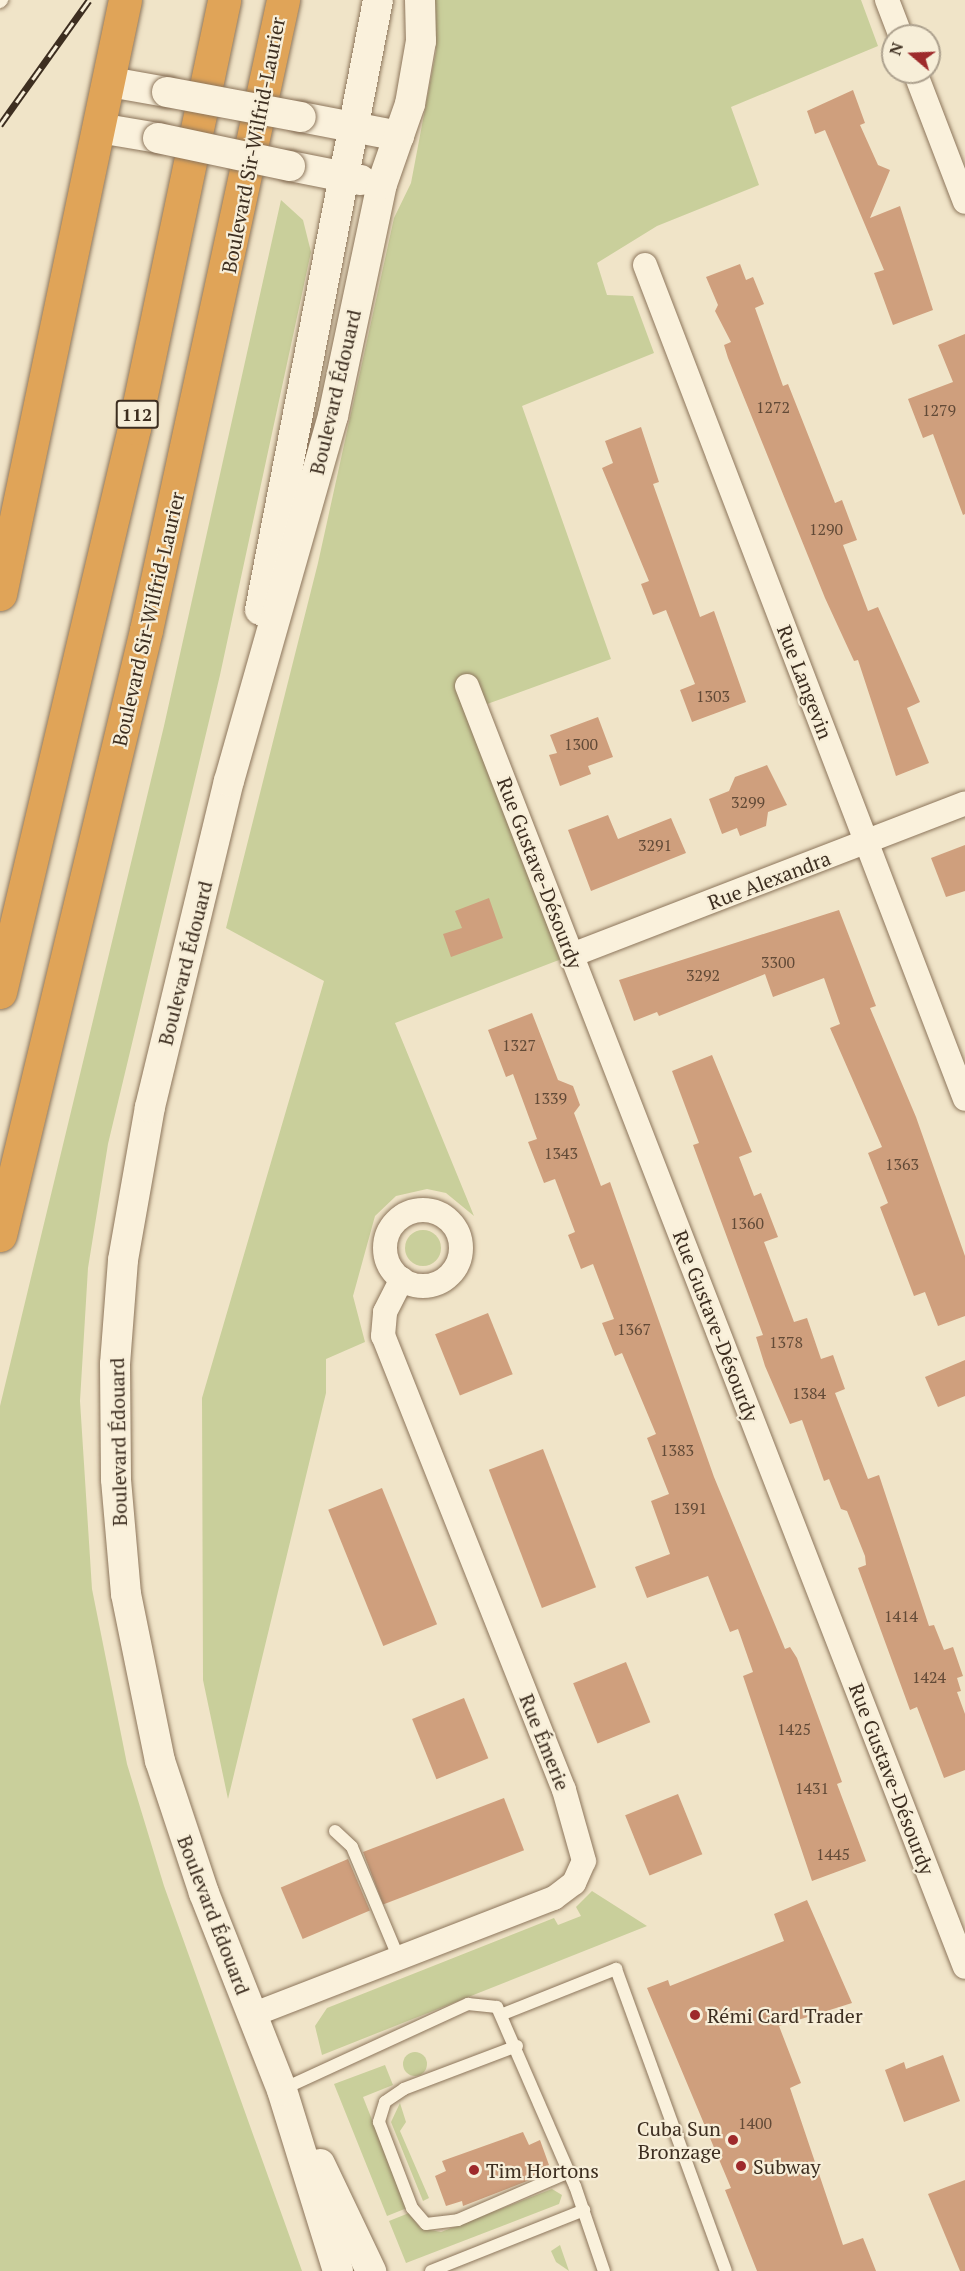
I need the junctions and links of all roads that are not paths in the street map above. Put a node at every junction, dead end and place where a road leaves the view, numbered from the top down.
1 (125, 0) edge
2 (224, 0) edge
3 (283, 0) edge
4 (378, 0) edge
5 (420, 0) edge
6 (887, 0) edge
7 (896, 24) edge
8 (110, 82) junction
9 (920, 84) edge
10 (99, 128) junction
11 (353, 128) junction
12 (399, 136) junction
13 (343, 177) junction
14 (382, 184) junction
15 (965, 202) edge
16 (645, 265) dead end
17 (0, 594) edge
18 (466, 686) dead end
19 (230, 781) junction
20 (965, 803) edge
21 (866, 843) junction
22 (572, 955) junction
23 (0, 992) edge
24 (965, 1099) edge
25 (0, 1235) edge
26 (402, 1279) dead end
27 (335, 1831) dead end
28 (399, 1959) junction
29 (965, 1966) edge
30 (503, 2014) junction
31 (252, 2015) junction
32 (517, 2046) junction
33 (282, 2090) junction
34 (569, 2172) junction
35 (584, 2211) junction
36 (338, 2271) edge
37 (372, 2271) edge
38 (430, 2271) edge
39 (604, 2271) edge
40 (726, 2271) edge

1 - 8 highway
2 - 23 highway, 112
3 - 25 highway, Boulevard Sir-Wilfrid-Laurier
4 - 11 street, Boulevard Édouard
5 - 12 street, Boulevard Édouard
6 - 7 street
8 - 10 highway
8 - 11 street, bridge
9 - 15 street
10 - 13 street, bridge
10 - 17 highway
11 - 12 street
11 - 13 street, Boulevard Édouard
12 - 14 street, Boulevard Édouard
13 - 14 street
13 - 19 street, Boulevard Édouard
14 - 19 street, Boulevard Édouard
16 - 21 street, Rue Langevin
18 - 22 street, Rue Gustave-Désourdy
19 - 31 street, Boulevard Édouard
20 - 21 street, Rue Alexandra
21 - 22 street, Rue Alexandra
21 - 24 street, Rue Langevin
22 - 29 street, Rue Gustave-Désourdy
26 - 28 street, Rue Émerie
27 - 28 lane
28 - 31 street, Rue Émerie
30 - 32 lane
30 - 33 lane
30 - 40 lane
31 - 33 street, Boulevard Édouard
32 - 34 lane
32 - 34 lane
33 - 36 street, Boulevard Édouard
33 - 37 street, Boulevard Édouard
34 - 35 lane
35 - 38 lane
35 - 39 lane

